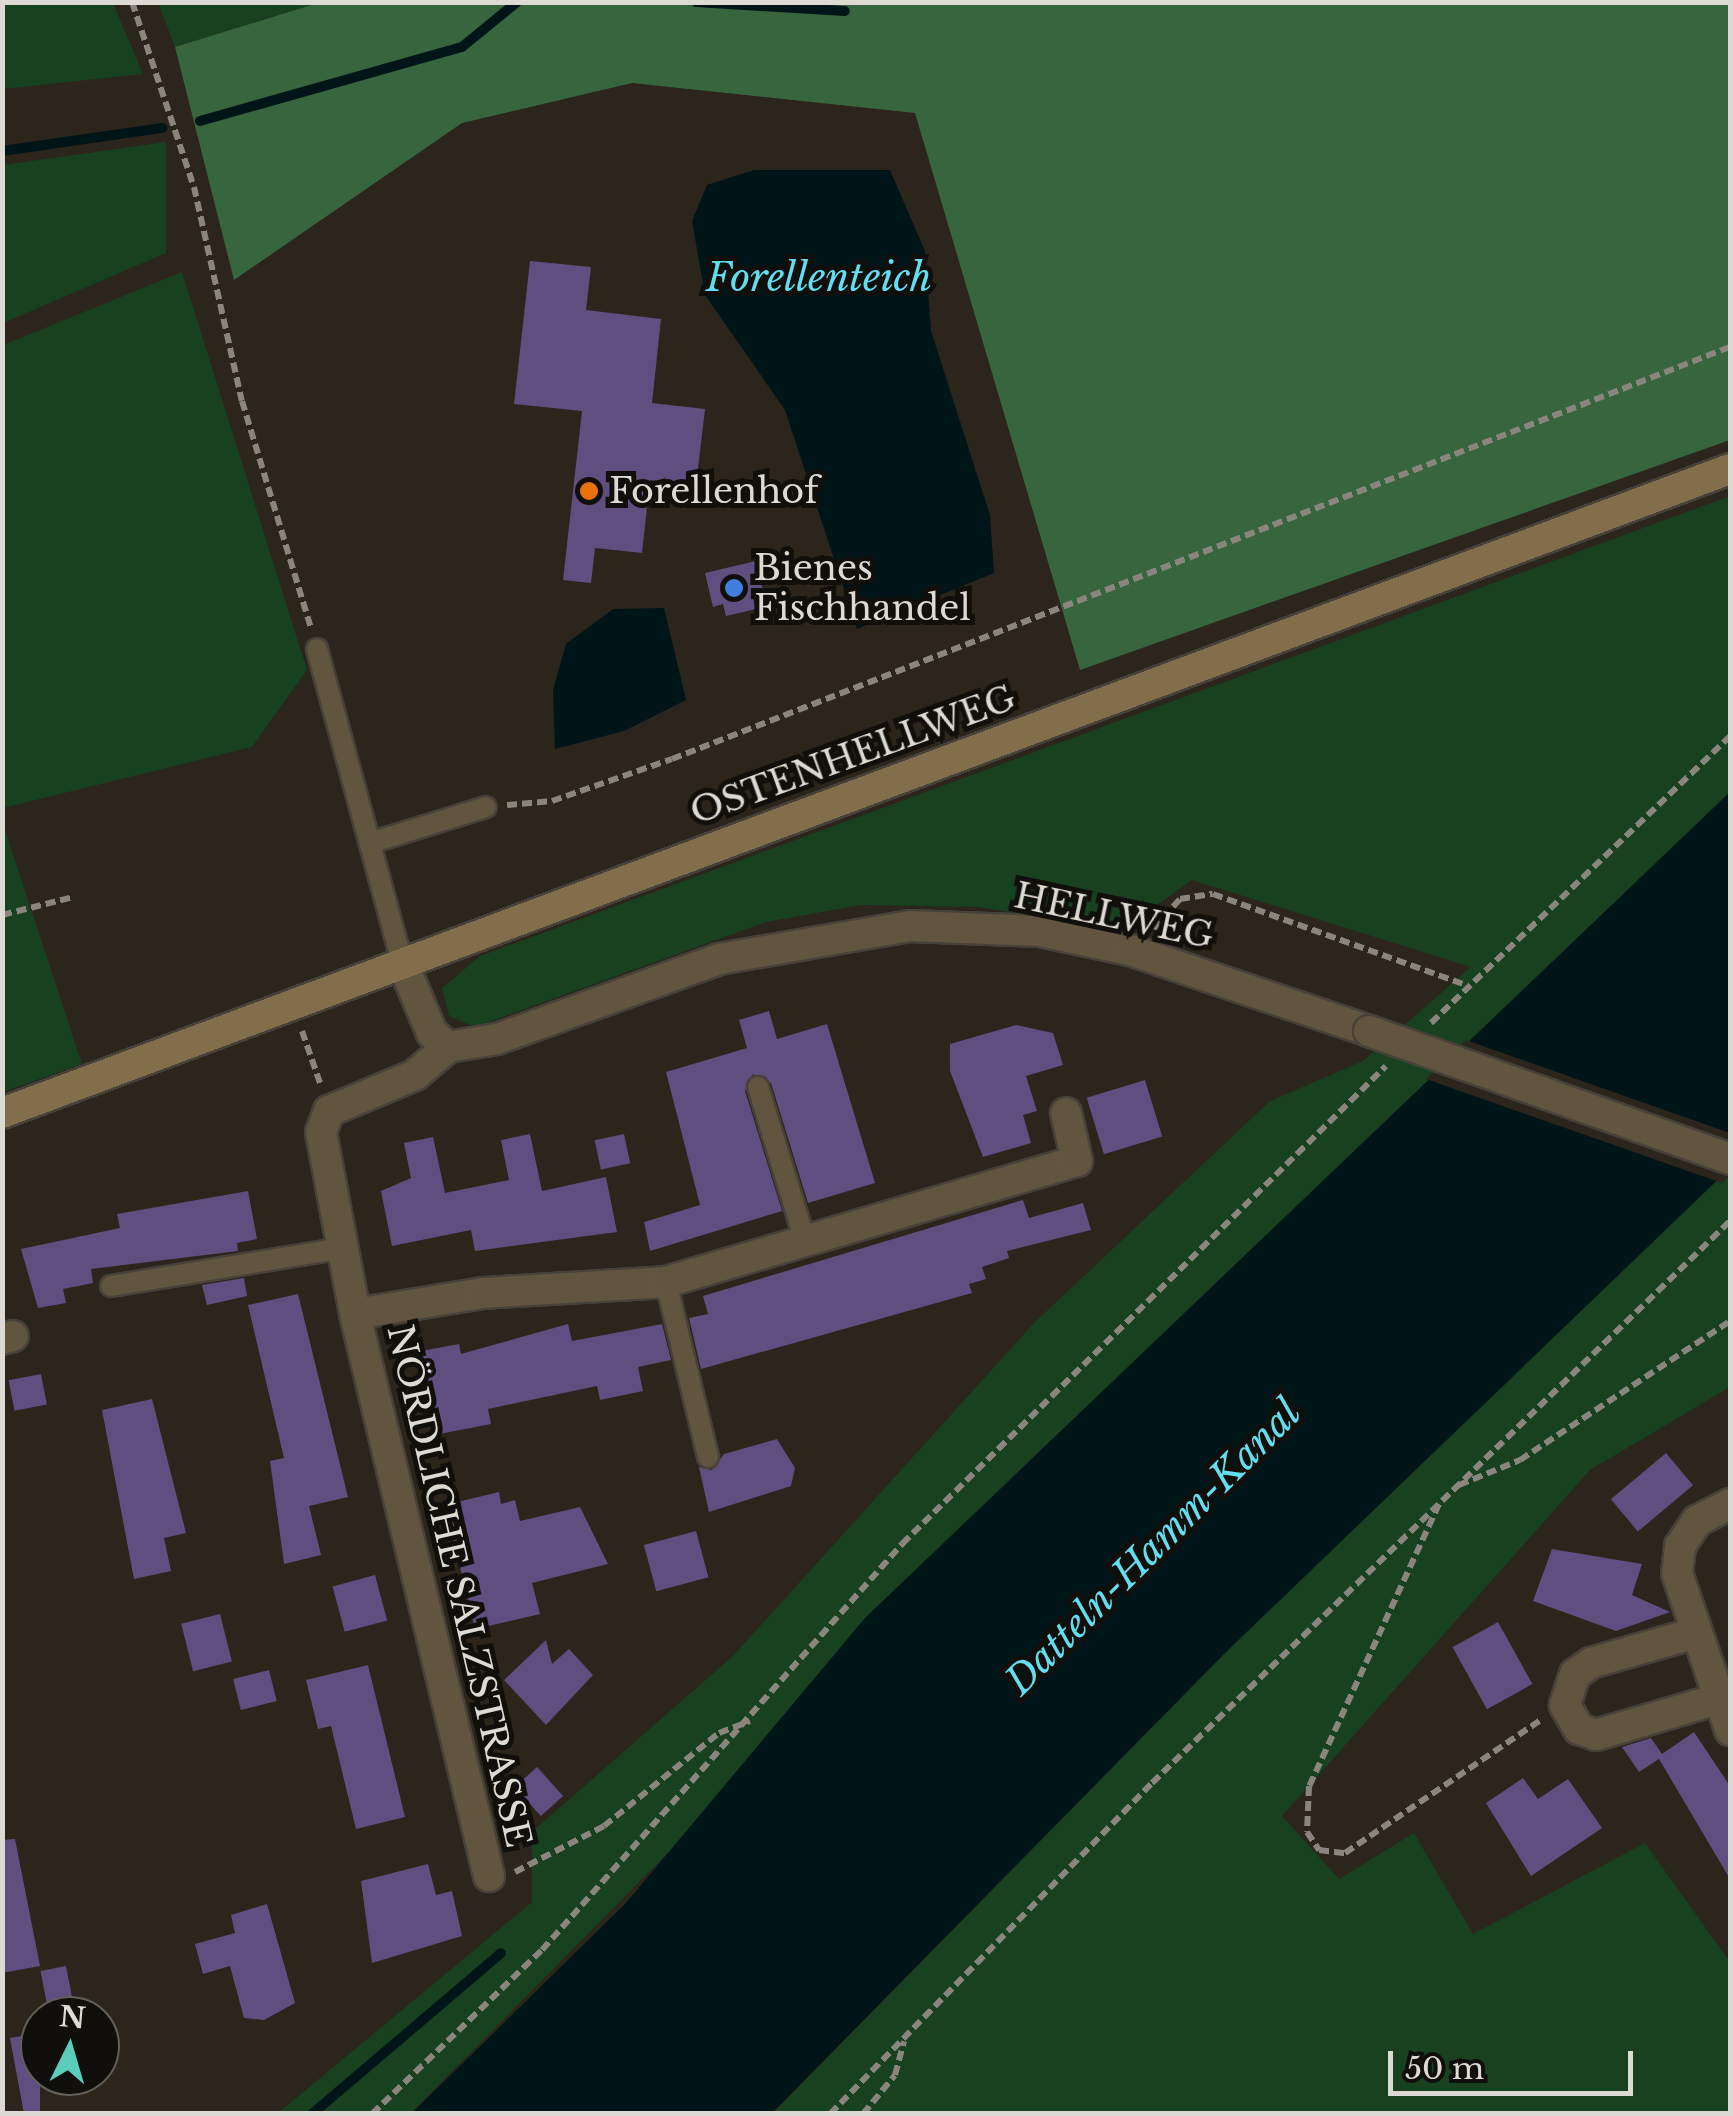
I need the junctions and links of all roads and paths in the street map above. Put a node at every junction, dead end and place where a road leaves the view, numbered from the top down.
1 (132, 2) edge
2 (1730, 347) edge
3 (1730, 469) edge
4 (317, 649) joint
5 (1730, 736) edge
6 (486, 807) joint
7 (370, 843) junction
8 (73, 896) dead end
9 (2, 914) edge
10 (1133, 951) junction
11 (402, 962) junction
12 (1468, 986) junction
13 (293, 1003) junction
14 (1418, 1035) dead end
15 (448, 1047) junction
16 (1394, 1059) dead end
17 (758, 1087) dead end
18 (329, 1110) junction
19 (2, 1113) edge
20 (1066, 1113) dead end
21 (1730, 1159) edge
22 (1730, 1221) edge
23 (804, 1237) junction
24 (342, 1248) junction
25 (666, 1282) junction
26 (111, 1286) dead end
27 (355, 1314) junction
28 (1730, 1321) edge
29 (708, 1457) dead end
30 (1453, 1488) junction
31 (1442, 1498) junction
32 (1730, 1504) edge
33 (1692, 1634) junction
34 (1714, 1700) junction
35 (1565, 1705) junction
36 (752, 1720) junction
37 (1730, 1730) edge
38 (489, 1876) joint
39 (905, 2040) junction
40 (372, 2114) edge
41 (830, 2114) edge
42 (863, 2114) edge

1 - 4 path
2 - 6 path
3 - 11 main road, OSTENHELLWEG
4 - 7 lane
5 - 12 path
6 - 7 lane
7 - 11 lane
8 - 9 path
10 - 12 path
10 - 15 street, HELLWEG
10 - 21 street, HELLWEG, bridge
11 - 13 main road, OSTENHELLWEG
11 - 15 street
12 - 14 path
13 - 18 path
13 - 19 main road, OSTENHELLWEG
15 - 18 street
16 - 36 path
17 - 23 lane
18 - 24 street, NÖRDLICHE SALZSTRASSE
20 - 23 street, NÖRDLICHE SALZSTRASSE
22 - 30 path
23 - 25 street, NÖRDLICHE SALZSTRASSE
24 - 26 lane
24 - 27 street, NÖRDLICHE SALZSTRASSE
25 - 27 street, NÖRDLICHE SALZSTRASSE
25 - 29 lane
27 - 38 street, NÖRDLICHE SALZSTRASSE
28 - 30 path
30 - 31 path
31 - 35 path
31 - 39 path
32 - 33 street
33 - 34 street
33 - 35 street
34 - 35 street
34 - 37 street
36 - 38 path
36 - 40 path
39 - 41 path
39 - 42 path

